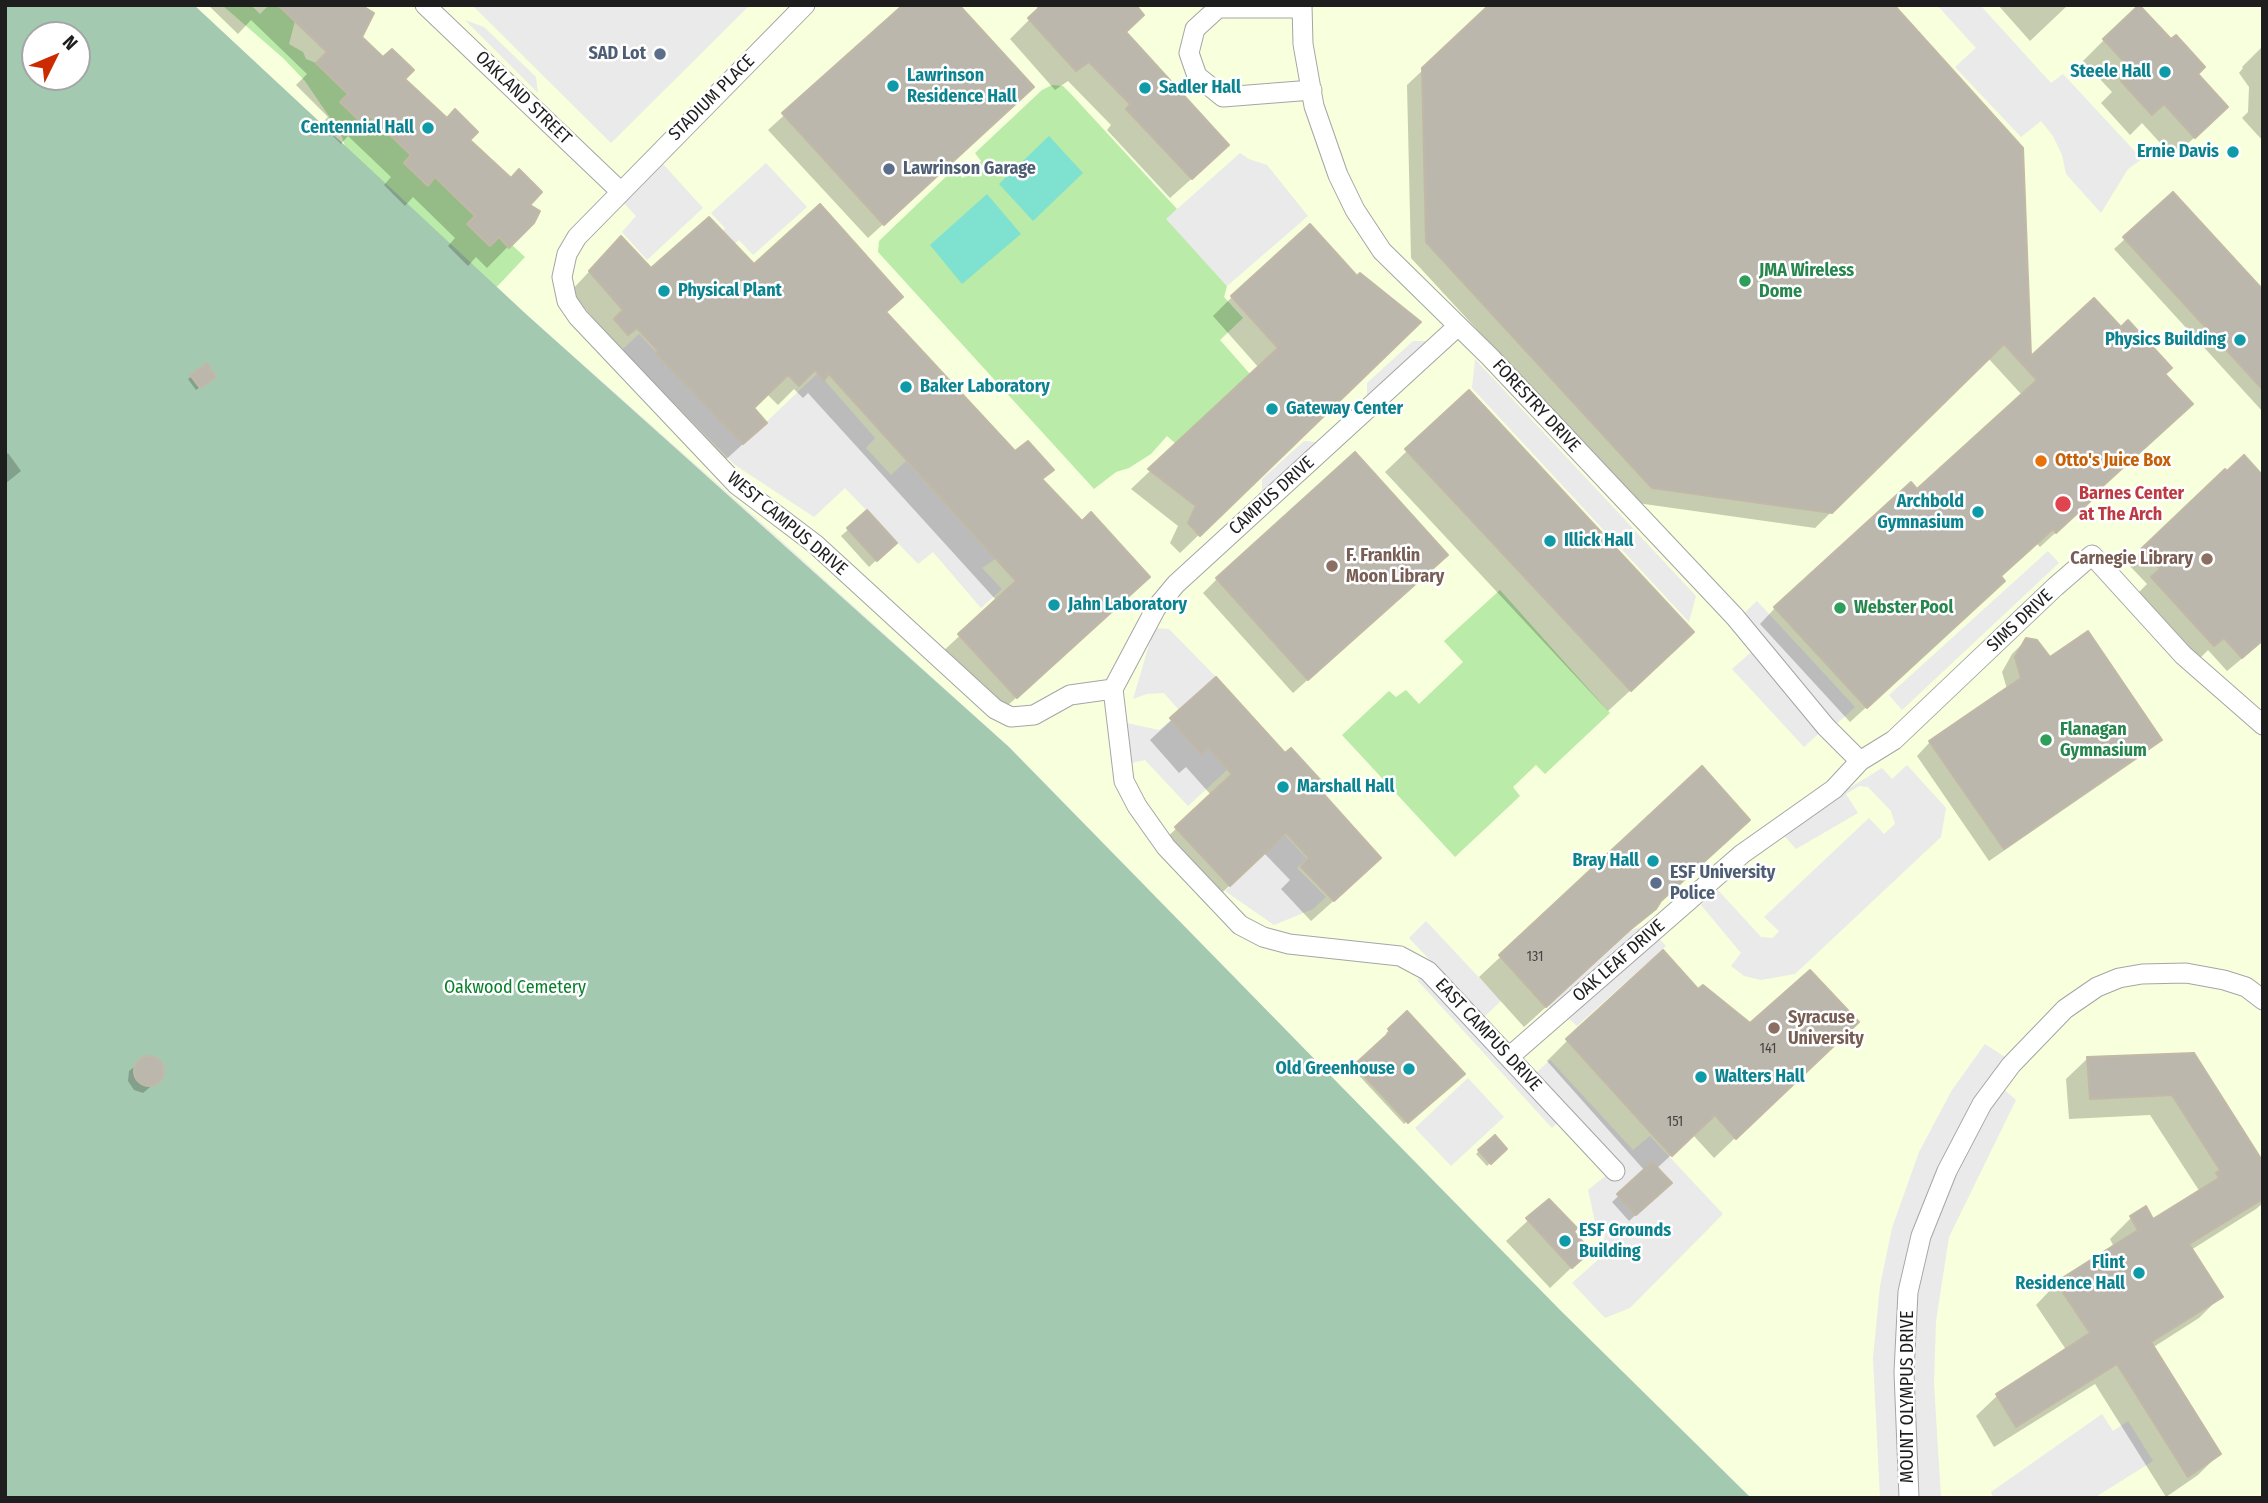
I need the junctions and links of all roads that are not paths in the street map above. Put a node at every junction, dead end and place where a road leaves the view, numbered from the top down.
1 (425, 5) edge
2 (805, 5) edge
3 (1302, 7) edge
4 (1312, 90) junction
5 (620, 191) junction
6 (1458, 326) junction
7 (1113, 689) junction
8 (2263, 725) edge
9 (1860, 761) junction
10 (2263, 1000) edge
11 (1509, 1057) junction
12 (1615, 1171) dead end
13 (1909, 1498) edge

1 - 5 street, OAKLAND STREET
2 - 5 street, STADIUM PLACE
3 - 4 street, FORESTRY DRIVE
3 - 4 street
4 - 6 street, FORESTRY DRIVE
5 - 7 street, WEST CAMPUS DRIVE
6 - 7 street, CAMPUS DRIVE
6 - 9 street, FORESTRY DRIVE
7 - 11 street, EAST CAMPUS DRIVE
8 - 9 street, SIMS DRIVE
9 - 11 street, OAK LEAF DRIVE
10 - 13 street, MOUNT OLYMPUS DRIVE
11 - 12 street, EAST CAMPUS DRIVE

